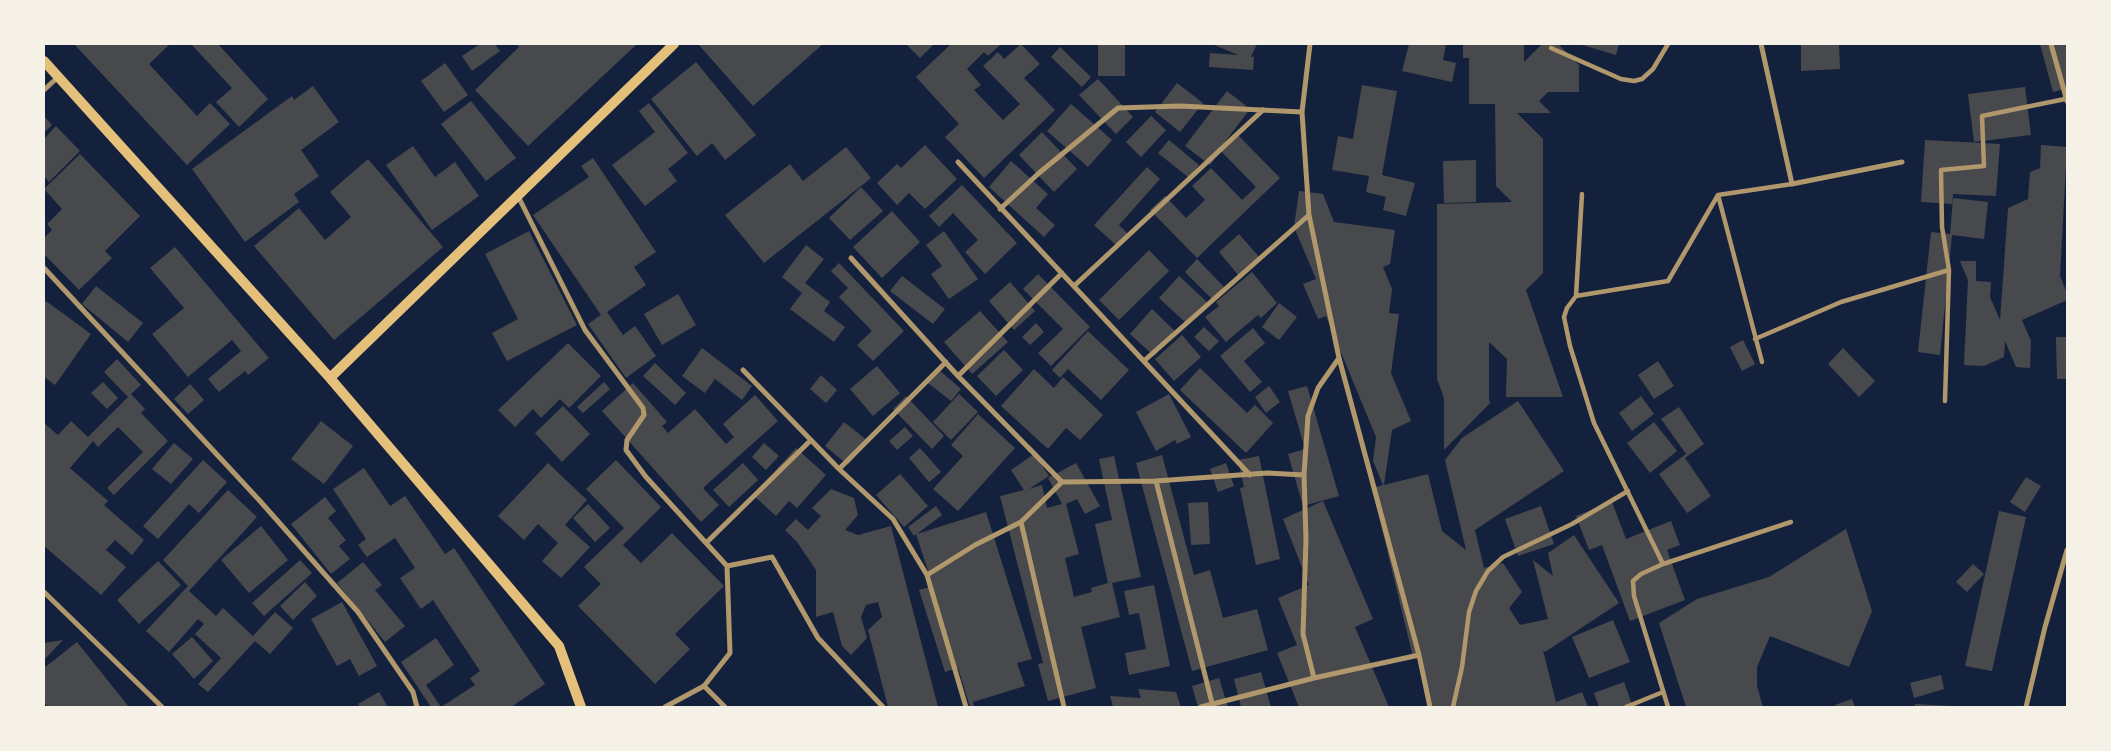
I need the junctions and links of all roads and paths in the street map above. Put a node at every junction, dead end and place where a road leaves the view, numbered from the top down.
1 (674, 44) edge
2 (1310, 44) edge
3 (1668, 44) edge
4 (1762, 44) edge
5 (2050, 44) edge
6 (1552, 48) dead end
7 (44, 61) edge
8 (58, 77) junction
9 (44, 90) edge
10 (2066, 100) edge
11 (1263, 110) junction
12 (1302, 112) junction
13 (958, 162) dead end
14 (1902, 162) dead end
15 (1792, 184) junction
16 (1582, 194) dead end
17 (518, 195) junction
18 (1718, 195) junction
19 (1000, 209) junction
20 (1309, 215) junction
21 (850, 258) dead end
22 (44, 268) edge
23 (1949, 270) junction
24 (1062, 273) junction
25 (1074, 286) junction
26 (1576, 296) junction
27 (1755, 339) junction
28 (1338, 358) junction
29 (1146, 360) junction
30 (946, 362) junction
31 (1762, 362) dead end
32 (743, 370) dead end
33 (958, 376) junction
34 (330, 378) junction
35 (1945, 401) dead end
36 (811, 440) junction
37 (839, 469) junction
38 (1250, 475) junction
39 (1304, 475) junction
40 (1156, 481) junction
41 (1062, 482) junction
42 (1628, 491) junction
43 (1020, 522) junction
44 (1791, 522) dead end
45 (706, 543) junction
46 (2067, 550) edge
47 (1663, 564) junction
48 (727, 566) junction
49 (927, 575) junction
50 (44, 592) edge
51 (1419, 655) junction
52 (1314, 678) junction
53 (704, 686) junction
54 (1663, 692) junction
55 (1212, 706) edge
56 (162, 707) edge
57 (417, 707) edge
58 (581, 707) edge
59 (665, 707) edge
60 (726, 707) edge
61 (883, 707) edge
62 (966, 707) edge
63 (1064, 707) edge
64 (1201, 707) edge
65 (1430, 707) edge
66 (1453, 707) edge
67 (1626, 707) edge
68 (1668, 707) edge
69 (2026, 707) edge

1 - 17 main road
2 - 12 street
3 - 6 street
4 - 15 street
5 - 10 street
7 - 8 main road
8 - 9 street
8 - 34 main road
10 - 23 street
11 - 12 street
11 - 19 street
11 - 25 street
12 - 20 street
13 - 19 street
14 - 15 street
15 - 18 street
16 - 26 street
17 - 34 main road
17 - 45 street
18 - 26 street
18 - 27 street
19 - 24 street
20 - 28 street
20 - 29 street
21 - 30 street
22 - 57 street
23 - 27 street
23 - 35 street
24 - 25 street
24 - 33 street
25 - 29 street
26 - 42 street
27 - 31 street
28 - 39 street
28 - 51 street
29 - 38 street
30 - 33 street
30 - 37 street
32 - 36 street
33 - 41 street
34 - 58 main road
36 - 37 street
36 - 45 street
37 - 49 street
38 - 39 street
38 - 40 street
39 - 52 street
40 - 41 street
40 - 55 street
41 - 43 street
42 - 47 street
42 - 66 street
43 - 49 street
43 - 63 street
44 - 47 street
45 - 48 street
46 - 69 street
47 - 54 street
48 - 53 street
48 - 61 street
49 - 62 street
50 - 56 street
51 - 52 street
51 - 65 street
52 - 55 street
53 - 59 street
53 - 60 street
54 - 67 street
54 - 68 street
55 - 64 street

